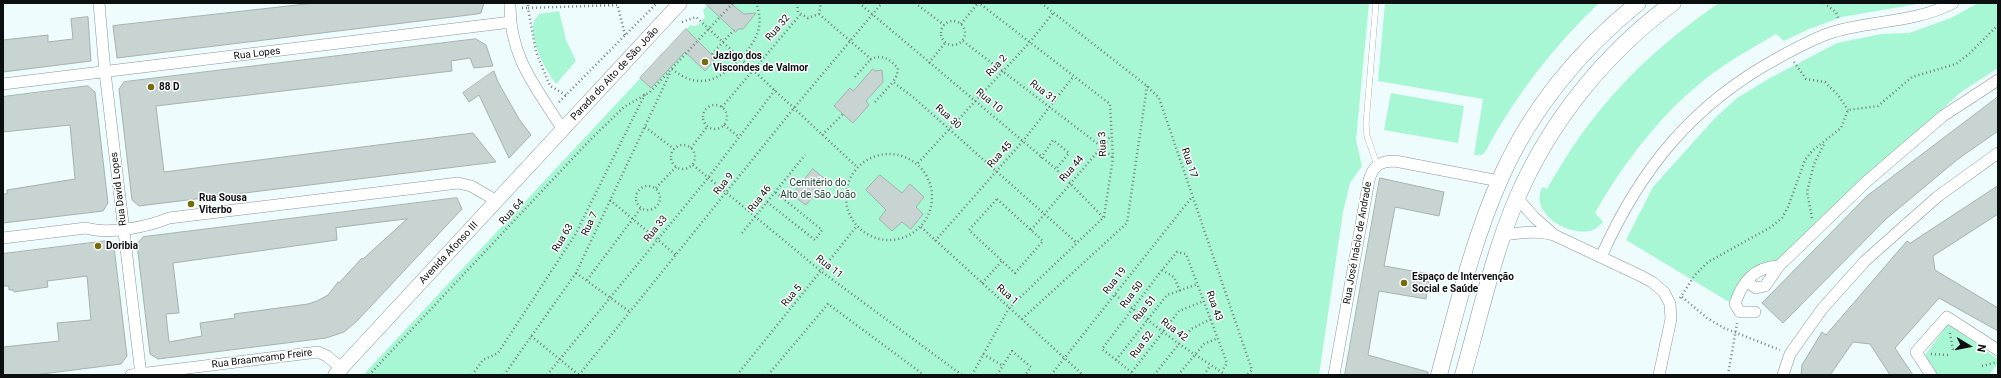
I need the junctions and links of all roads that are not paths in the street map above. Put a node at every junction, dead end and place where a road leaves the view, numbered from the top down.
1 (99, 3) edge
2 (510, 3) edge
3 (1376, 3) edge
4 (1638, 3) edge
5 (1673, 3) edge
6 (1953, 3) edge
7 (676, 8) edge
8 (511, 22) junction
9 (105, 72) junction
10 (1998, 80) edge
11 (3, 84) edge
12 (563, 130) junction
13 (1998, 153) edge
14 (1377, 165) junction
15 (1499, 181) junction
16 (1517, 198) junction
17 (497, 202) junction
18 (123, 228) junction
19 (1503, 235) junction
20 (1554, 235) junction
21 (3, 238) edge
22 (1601, 257) junction
23 (1778, 266) junction
24 (1747, 282) junction
25 (1755, 312) dead end
26 (1998, 350) edge
27 (338, 372) edge
28 (138, 375) edge
29 (1334, 375) edge
30 (1439, 375) edge
31 (1463, 375) edge
32 (1659, 375) edge
33 (1784, 375) edge
34 (1931, 375) edge

1 - 9 street, Rua David Lopes
2 - 8 street, Parada do Alto de São João
3 - 14 lane
4 - 15 main road
5 - 16 main road
6 - 22 street
7 - 12 street, Parada do Alto de São João
8 - 9 street, Rua Lopes
8 - 12 street, Parada do Alto de São João
9 - 11 street, Rua Lopes
9 - 18 street, Rua David Lopes
10 - 23 street
12 - 17 street, Avenida Afonso III
13 - 33 street
14 - 15 street
14 - 29 street, Rua José Inácio de Andrade
15 - 30 main road
16 - 19 main road
16 - 20 street
17 - 18 street
17 - 27 street, Avenida Afonso III
18 - 21 street
18 - 28 street, Rua David Lopes
19 - 20 street
19 - 31 main road
20 - 22 street
22 - 32 street
23 - 24 street
23 - 24 street
24 - 25 street
26 - 34 street
27 - 28 street, Rua Braamcamp Freire

